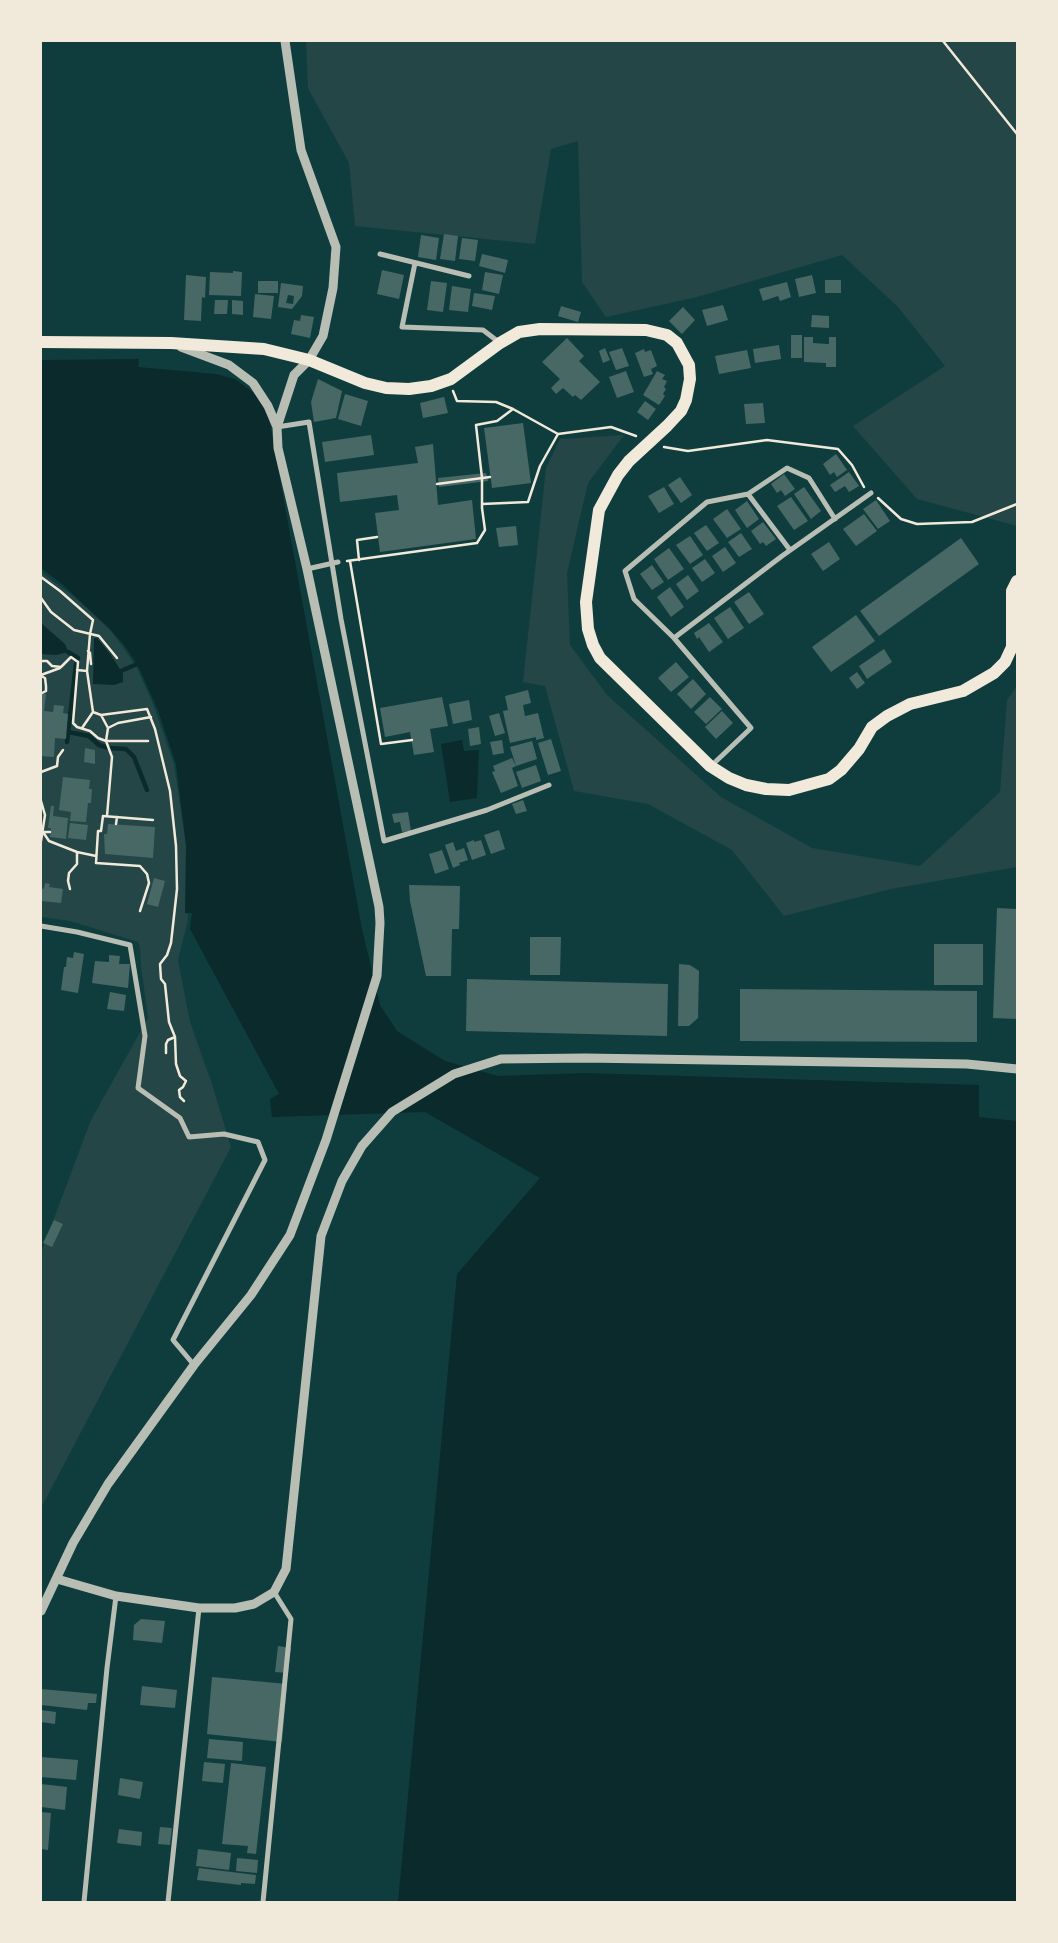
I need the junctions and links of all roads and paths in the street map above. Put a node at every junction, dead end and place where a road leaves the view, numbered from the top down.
1 (285, 41) edge
2 (943, 41) edge
3 (1017, 134) edge
4 (380, 254) dead end
5 (415, 263) junction
6 (469, 276) dead end
7 (41, 342) edge
8 (171, 343) junction
9 (500, 343) junction
10 (309, 360) junction
11 (457, 402) dead end
12 (513, 409) junction
13 (277, 427) junction
14 (558, 434) junction
15 (652, 441) junction
16 (490, 477) dead end
17 (482, 478) junction
18 (436, 484) dead end
19 (871, 493) junction
20 (748, 494) junction
21 (482, 504) junction
22 (1017, 504) edge
23 (835, 518) junction
24 (377, 537) dead end
25 (790, 550) junction
26 (359, 560) junction
27 (350, 561) junction
28 (338, 562) joint
29 (331, 564) junction
30 (307, 568) junction
31 (41, 577) edge
32 (1017, 580) edge
33 (41, 598) edge
34 (90, 634) junction
35 (674, 638) junction
36 (88, 652) junction
37 (117, 658) dead end
38 (41, 660) edge
39 (91, 664) dead end
40 (62, 667) junction
41 (77, 670) junction
42 (87, 671) junction
43 (41, 676) edge
44 (42, 694) edge
45 (93, 712) junction
46 (101, 715) junction
47 (150, 717) junction
48 (82, 728) junction
49 (108, 728) junction
50 (412, 740) dead end
51 (106, 741) junction
52 (148, 741) dead end
53 (63, 750) dead end
54 (710, 766) junction
55 (41, 772) edge
56 (549, 785) dead end
57 (41, 801) edge
58 (107, 816) junction
59 (118, 817) junction
60 (153, 820) dead end
61 (116, 824) dead end
62 (43, 832) junction
63 (50, 832) dead end
64 (41, 841) edge
65 (77, 852) junction
66 (96, 856) junction
67 (70, 889) dead end
68 (140, 911) dead end
69 (41, 926) edge
70 (175, 1037) junction
71 (166, 1053) dead end
72 (1017, 1070) edge
73 (184, 1101) dead end
74 (194, 1365) junction
75 (57, 1579) junction
76 (274, 1592) junction
77 (116, 1596) junction
78 (199, 1608) junction
79 (41, 1612) edge
80 (84, 1902) edge
81 (168, 1902) edge
82 (264, 1902) edge

1 - 10 street
2 - 3 path
4 - 5 street
5 - 6 street
5 - 9 street
7 - 8 main road
8 - 10 main road
8 - 13 street
9 - 10 main road
9 - 15 main road
10 - 13 street
11 - 12 path
12 - 14 path
12 - 17 path
13 - 29 street
13 - 30 street
14 - 15 path
14 - 21 path
15 - 19 path
15 - 54 main road
16 - 17 path
17 - 18 path
17 - 21 path
19 - 22 path
19 - 23 street
20 - 23 street
20 - 25 street
20 - 35 street
21 - 26 path
23 - 25 street
24 - 26 path
25 - 35 street
26 - 27 path
27 - 28 path
27 - 50 path
28 - 29 street
29 - 30 street
29 - 56 street
30 - 74 street
31 - 34 path
32 - 54 main road
33 - 34 path
34 - 36 path
34 - 37 path
35 - 54 street
36 - 39 path
36 - 42 path
38 - 40 path
40 - 41 path
40 - 43 path
41 - 42 path
41 - 48 path
42 - 45 path
43 - 44 path
45 - 46 path
45 - 48 path
46 - 47 path
46 - 49 path
47 - 49 path
47 - 70 path
48 - 51 path
49 - 51 path
51 - 52 path
51 - 58 path
53 - 55 path
57 - 62 path
58 - 59 path
58 - 66 path
59 - 60 path
59 - 61 path
62 - 63 path
62 - 64 path
62 - 65 path
65 - 66 path
65 - 67 path
66 - 68 path
69 - 74 street
70 - 71 path
70 - 73 path
72 - 76 street
74 - 75 street
75 - 77 street
75 - 79 street
76 - 78 street
76 - 82 street
77 - 78 street
77 - 80 street
78 - 81 street

